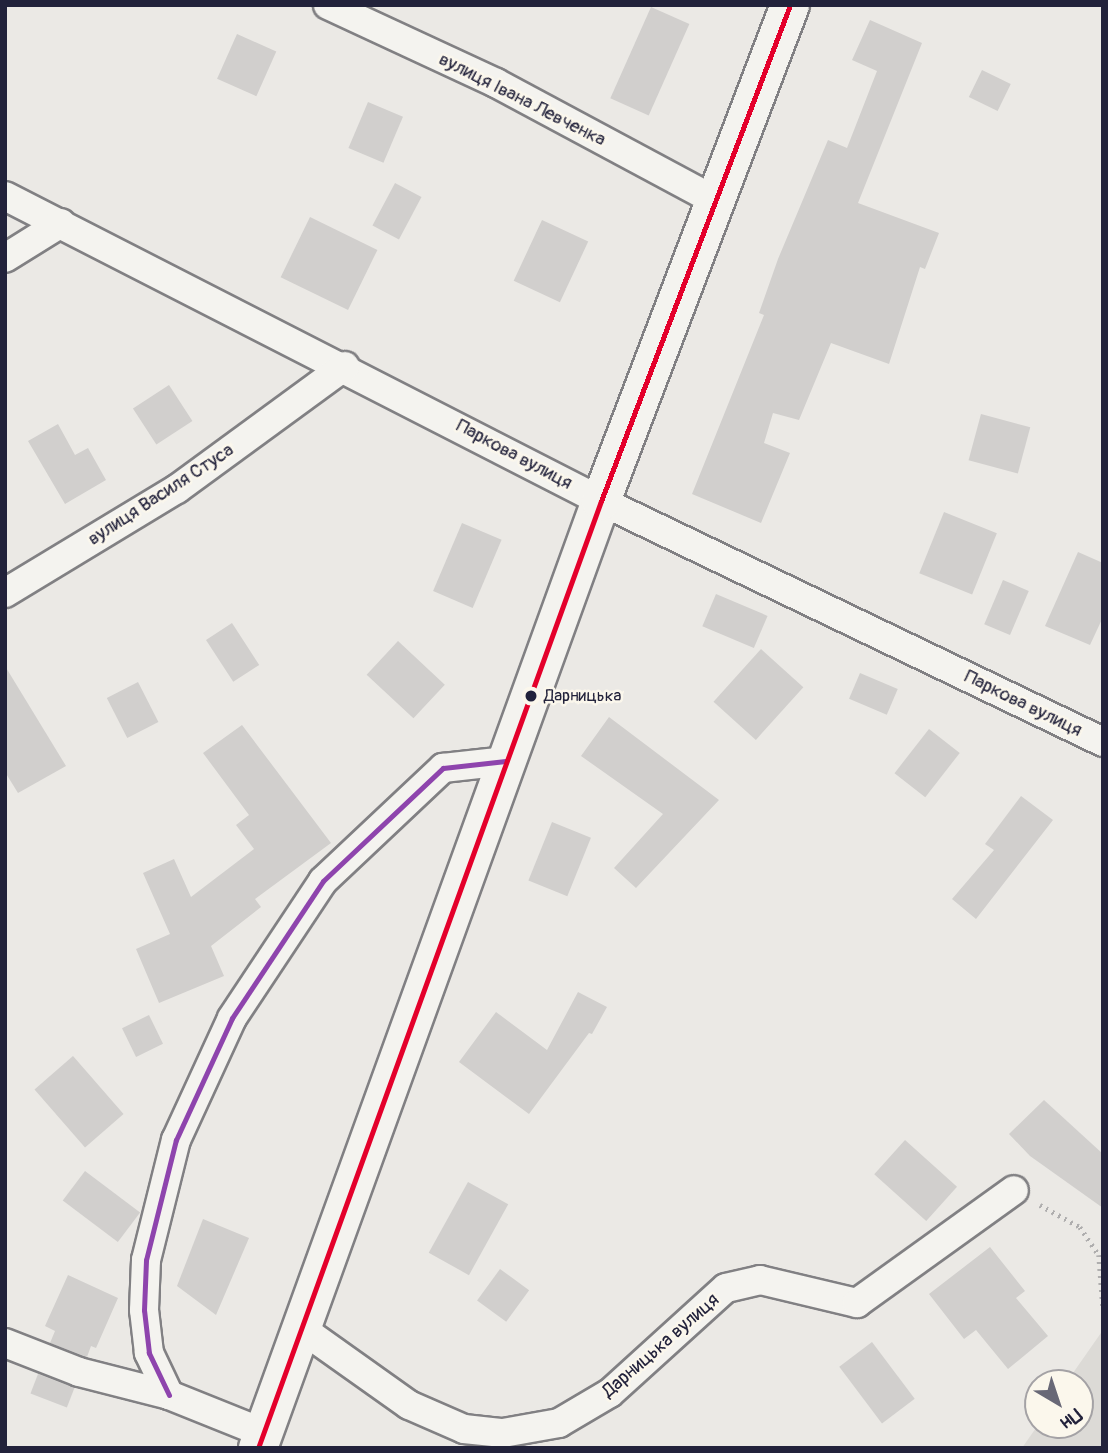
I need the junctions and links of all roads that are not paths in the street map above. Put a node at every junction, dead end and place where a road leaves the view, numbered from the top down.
1 (328, 5) edge
2 (790, 5) edge
3 (5, 195) edge
4 (714, 200) junction
5 (61, 223) junction
6 (5, 258) edge
7 (345, 366) junction
8 (601, 501) junction
9 (5, 593) edge
10 (1103, 742) edge
11 (506, 761) junction
12 (1014, 1190) road end
13 (302, 1329) junction
14 (5, 1343) edge
15 (169, 1395) junction
16 (261, 1441) edge

1 - 4 street, вулиця Івана Левченка
2 - 4 street
3 - 5 street, Паркова вулиця
4 - 8 street
5 - 6 street
5 - 7 street, Паркова вулиця
7 - 8 street, Паркова вулиця
7 - 9 street, вулиця Василя Стуса
8 - 10 street, Паркова вулиця
8 - 11 street
11 - 13 street
11 - 15 street
12 - 13 street, Дарницька вулиця
13 - 16 street
14 - 15 street
15 - 16 street

